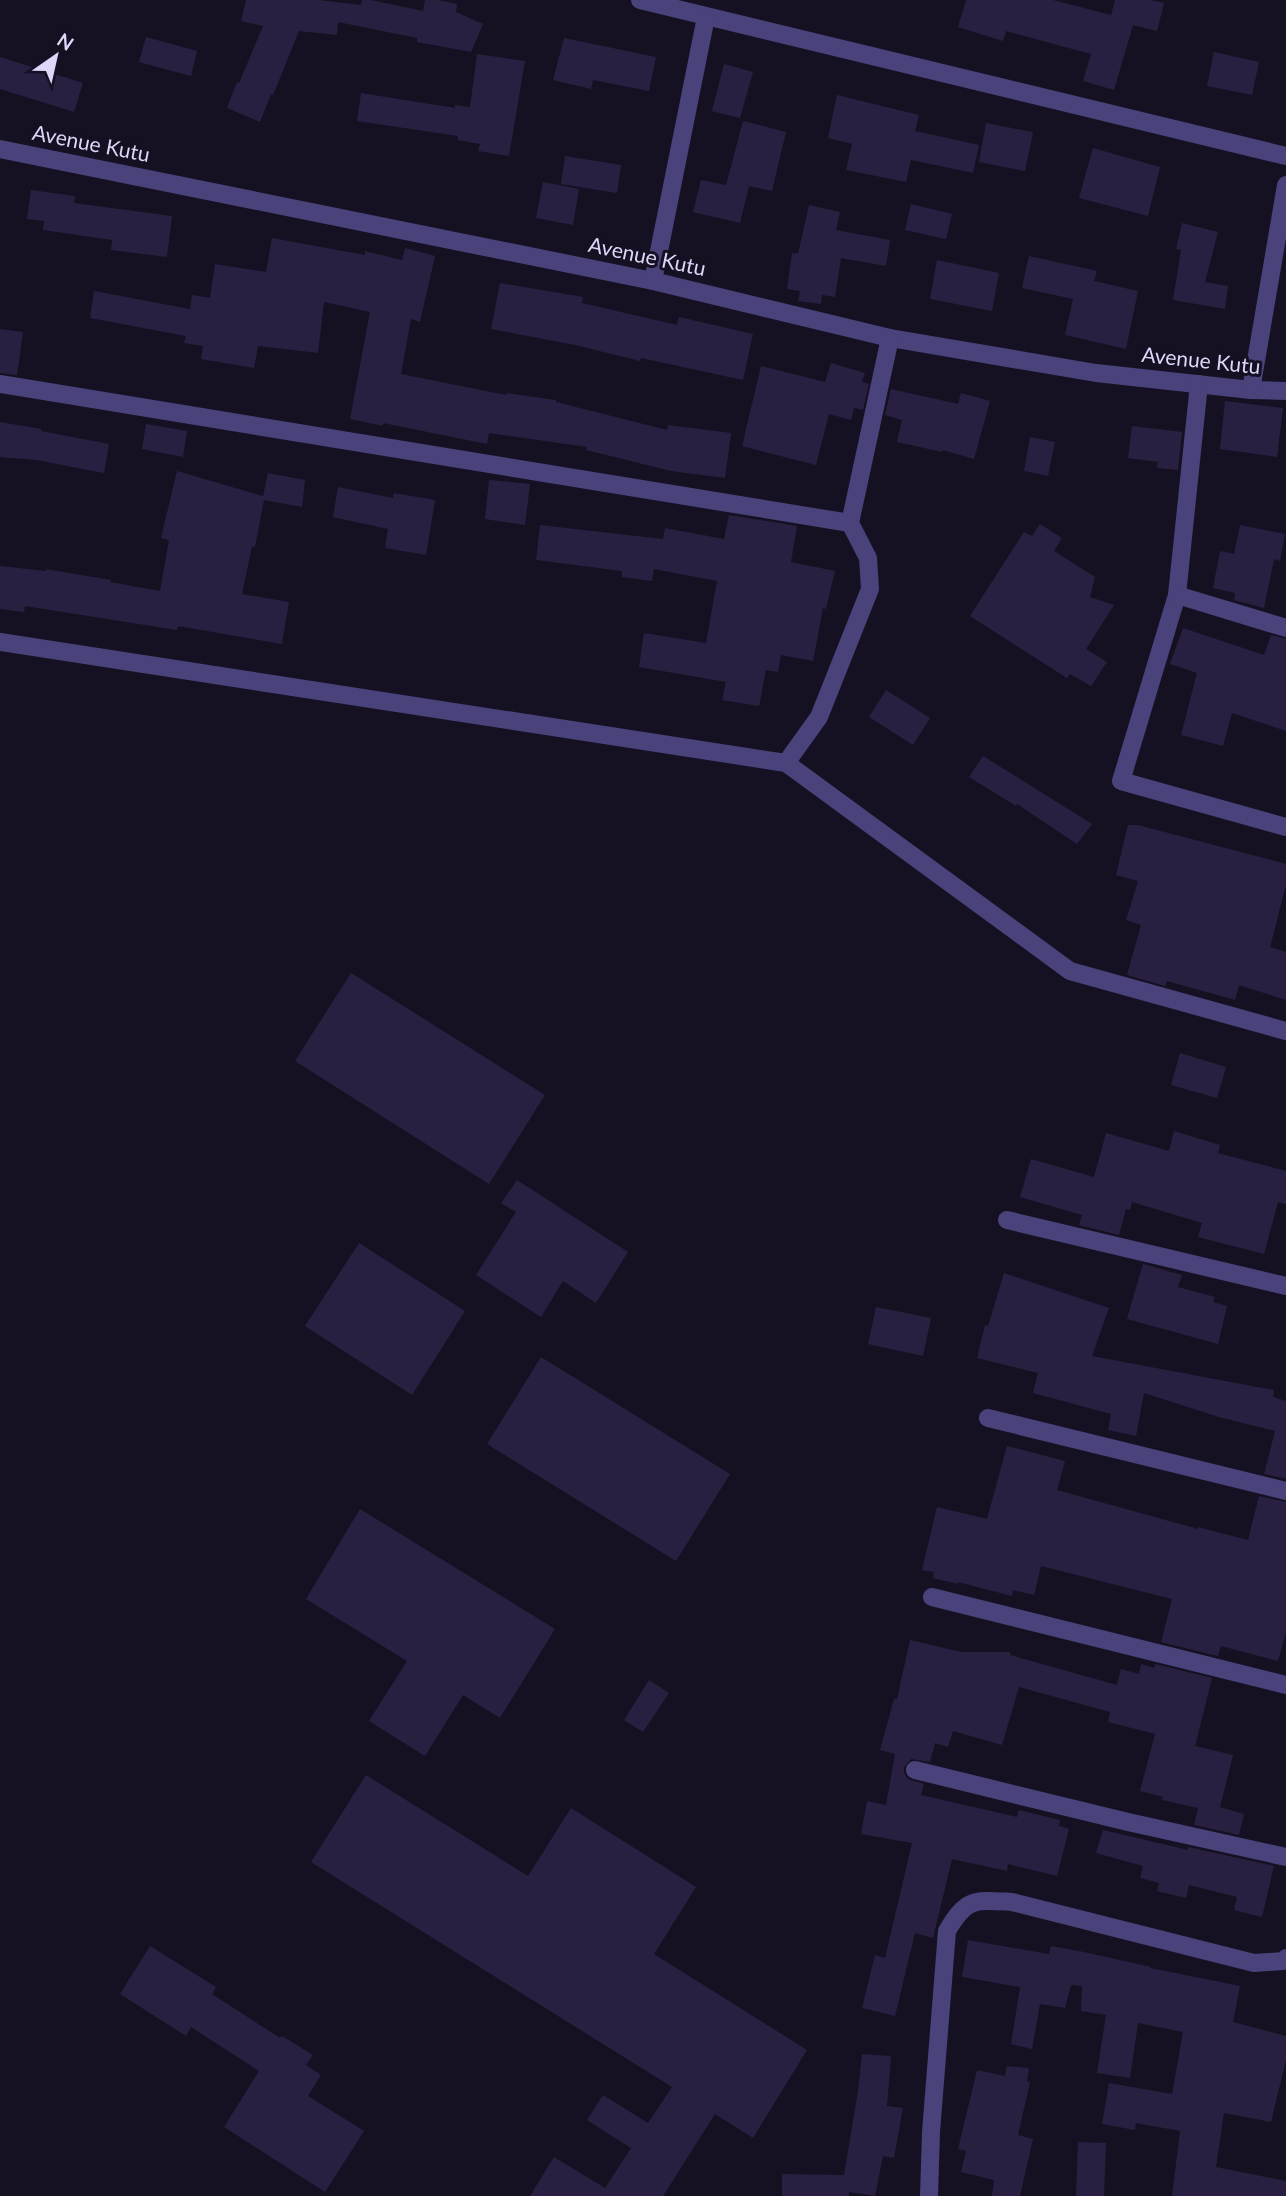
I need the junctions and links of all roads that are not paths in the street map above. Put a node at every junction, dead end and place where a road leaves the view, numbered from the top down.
1 (640, 0) edge
2 (706, 17) junction
3 (0, 149) edge
4 (1286, 156) edge
5 (1286, 185) edge
6 (653, 281) junction
7 (890, 338) junction
8 (0, 384) edge
9 (1199, 384) junction
10 (1251, 390) junction
11 (1286, 391) edge
12 (850, 523) junction
13 (1177, 595) junction
14 (1286, 628) edge
15 (0, 642) edge
16 (786, 763) junction
17 (1286, 827) edge
18 (1286, 1031) edge
19 (1007, 1220) dead end
20 (1286, 1286) edge
21 (988, 1418) dead end
22 (1286, 1491) edge
23 (932, 1597) dead end
24 (1286, 1685) edge
25 (915, 1770) dead end
26 (1286, 1857) edge
27 (1286, 1958) edge
28 (929, 2196) edge

1 - 2 street
2 - 4 street
2 - 6 street
3 - 6 street, Avenue Kutu
5 - 10 street
6 - 7 street, Avenue Kutu
7 - 9 street, Avenue Kutu
7 - 12 street
8 - 12 street
9 - 10 street, Avenue Kutu
9 - 13 street
10 - 11 street, Avenue Kutu
12 - 16 street
13 - 14 street
13 - 17 street
15 - 16 street
16 - 18 street
19 - 20 street
21 - 22 street
23 - 24 street
25 - 26 street
27 - 28 street

